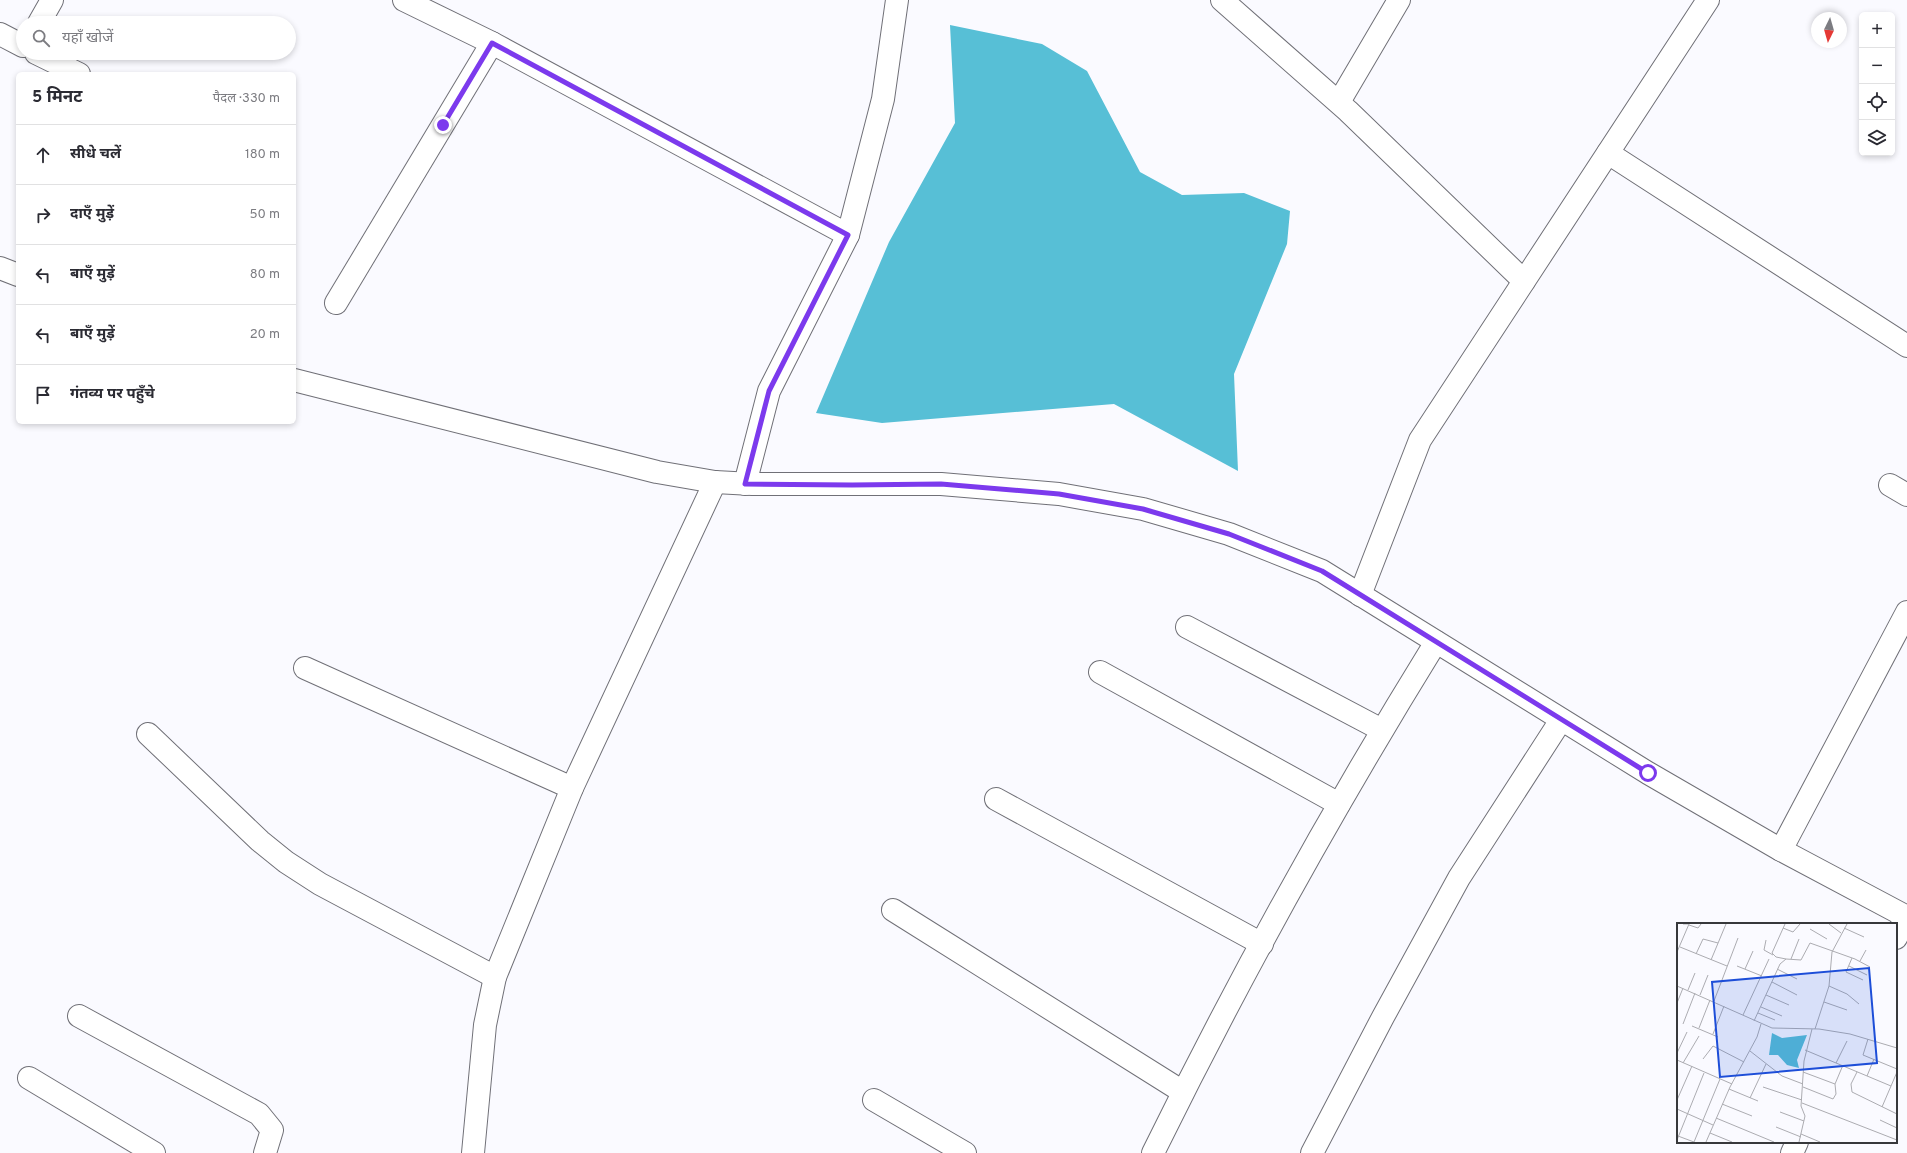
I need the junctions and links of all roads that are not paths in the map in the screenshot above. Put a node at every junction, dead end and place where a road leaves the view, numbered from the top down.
1 (52, 0) edge
2 (897, 0) edge
3 (1222, 0) edge
4 (1399, 0) edge
5 (1708, 0) edge
6 (412, 2) edge
7 (44, 16) edge
8 (0, 34) edge
9 (16, 42) edge
10 (492, 43) junction
11 (50, 60) edge
12 (75, 72) edge
13 (1339, 102) junction
14 (1608, 153) junction
15 (848, 235) junction
16 (0, 268) edge
17 (16, 274) edge
18 (1524, 281) junction
19 (336, 303) dead end
20 (1907, 346) edge
21 (296, 381) edge
22 (714, 482) junction
23 (745, 484) junction
24 (1360, 595) junction
25 (1907, 612) edge
26 (1187, 627) dead end
27 (1436, 642) junction
28 (305, 668) dead end
29 (1100, 672) dead end
30 (1561, 720) junction
31 (1382, 730) junction
32 (148, 734) dead end
33 (572, 788) junction
34 (996, 799) dead end
35 (1339, 804) junction
36 (1781, 850) junction
37 (893, 910) dead end
38 (1907, 917) edge
39 (1897, 936) edge
40 (1262, 944) junction
41 (494, 978) junction
42 (79, 1016) dead end
43 (29, 1078) dead end
44 (1183, 1092) junction
45 (874, 1100) dead end
46 (1797, 1143) edge
47 (154, 1153) edge
48 (265, 1153) edge
49 (473, 1153) edge
50 (965, 1153) edge
51 (1154, 1153) edge
52 (1312, 1153) edge
53 (1792, 1153) edge

1 - 7 street
2 - 15 street
3 - 13 street
4 - 13 street
5 - 14 street
6 - 10 street
8 - 9 street
10 - 15 street
10 - 19 street
11 - 12 street
13 - 18 street
14 - 18 street
14 - 20 street
15 - 23 street
16 - 17 street
18 - 24 street
21 - 22 street
22 - 23 street
22 - 33 street
23 - 24 street
24 - 27 street
25 - 36 street
26 - 31 street
27 - 30 street
27 - 31 street
28 - 33 street
29 - 35 street
30 - 36 street
30 - 52 street
31 - 35 street
32 - 41 street
33 - 41 street
34 - 40 street
35 - 40 street
36 - 38 street
37 - 44 street
38 - 39 street
40 - 44 street
41 - 49 street
42 - 48 street
43 - 47 street
44 - 51 street
45 - 50 street
46 - 53 street

